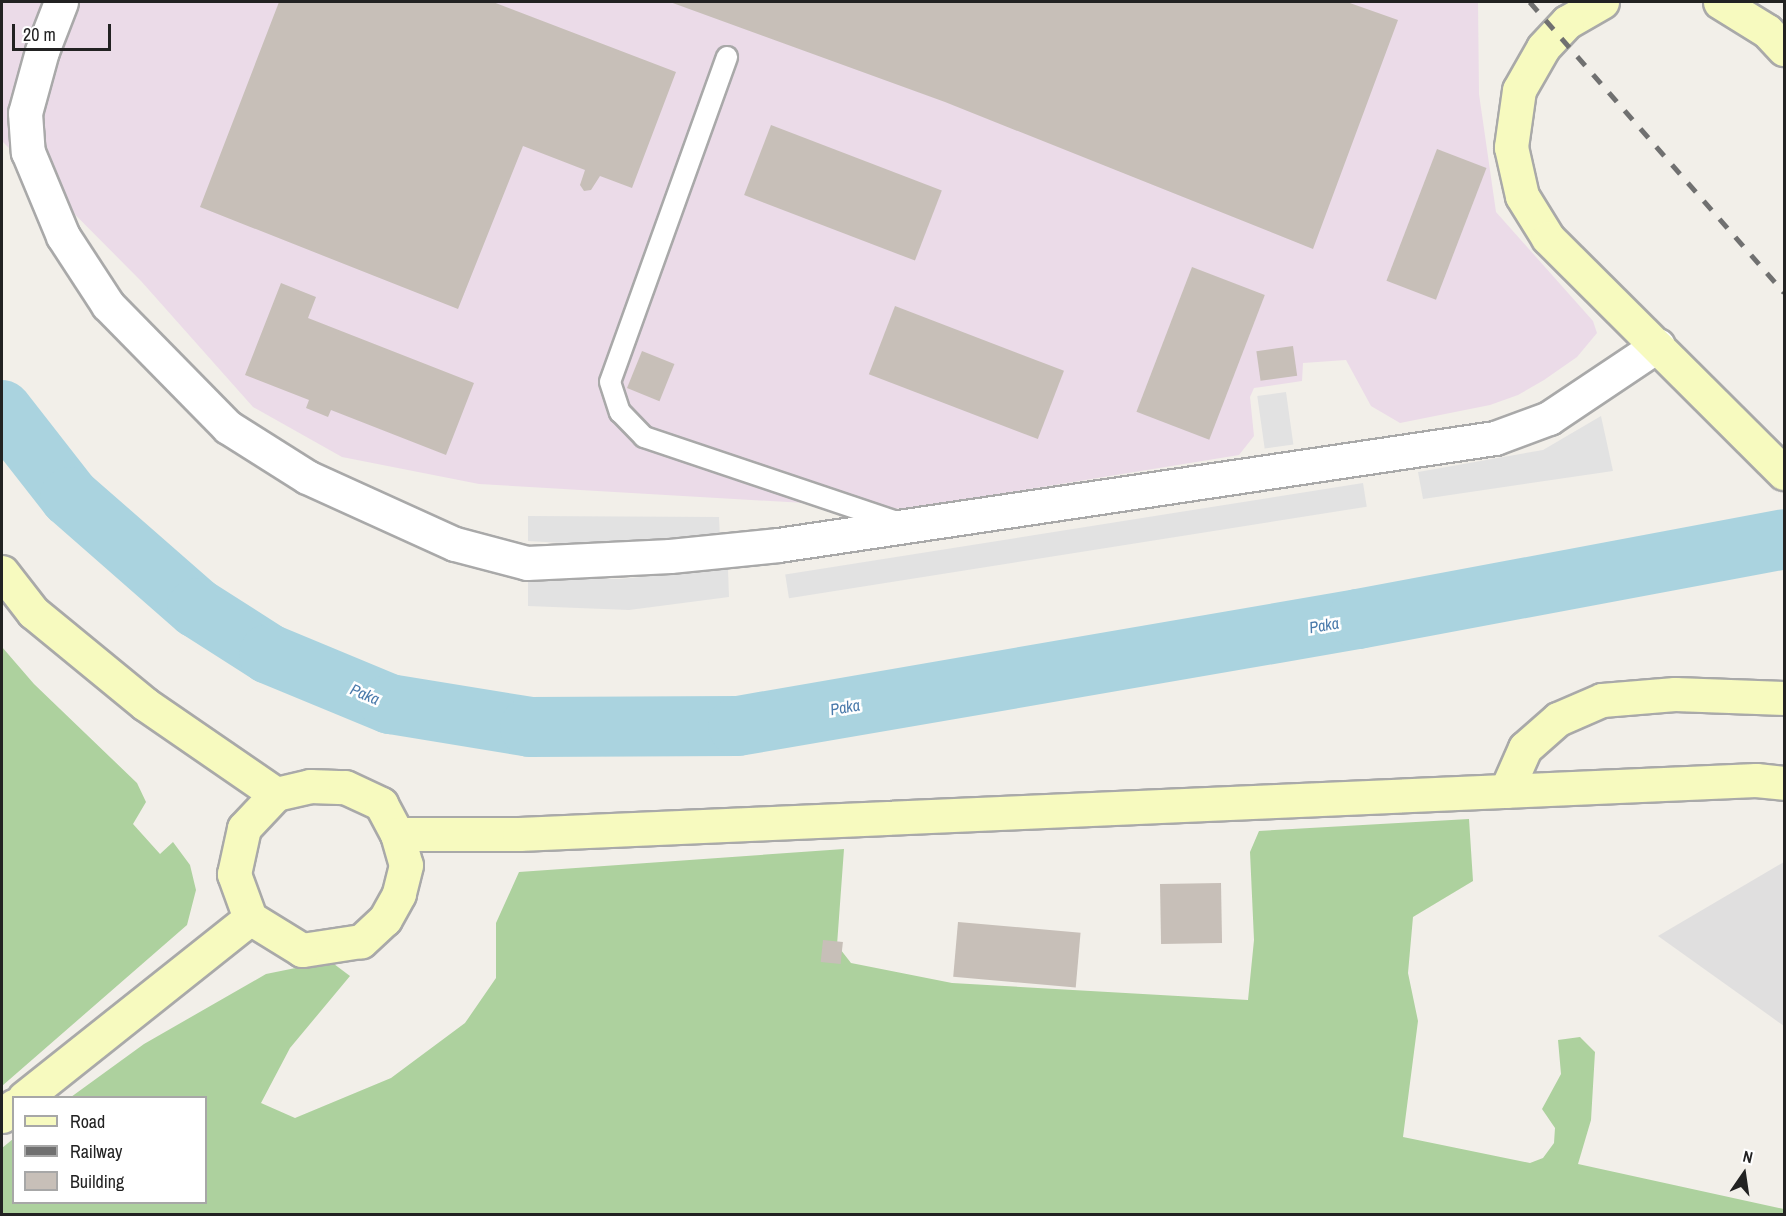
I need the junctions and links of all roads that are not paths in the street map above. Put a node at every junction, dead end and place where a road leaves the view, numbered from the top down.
1 (61, 2) edge
2 (1602, 2) edge
3 (1720, 2) edge
4 (1785, 49) edge
5 (727, 57) dead end
6 (1658, 345) junction
7 (1785, 473) edge
8 (908, 526) junction
9 (2, 572) edge
10 (1785, 698) edge
11 (1785, 783) edge
12 (1506, 791) junction
13 (276, 794) junction
14 (396, 834) junction
15 (250, 918) junction
16 (27, 1096) edge

1 - 8 street
2 - 6 main road
3 - 4 main road
5 - 8 lane
6 - 7 main road
6 - 8 street
9 - 13 main road
10 - 12 main road
11 - 12 main road
12 - 14 main road
13 - 14 main road
13 - 15 main road
14 - 15 main road
15 - 16 main road

